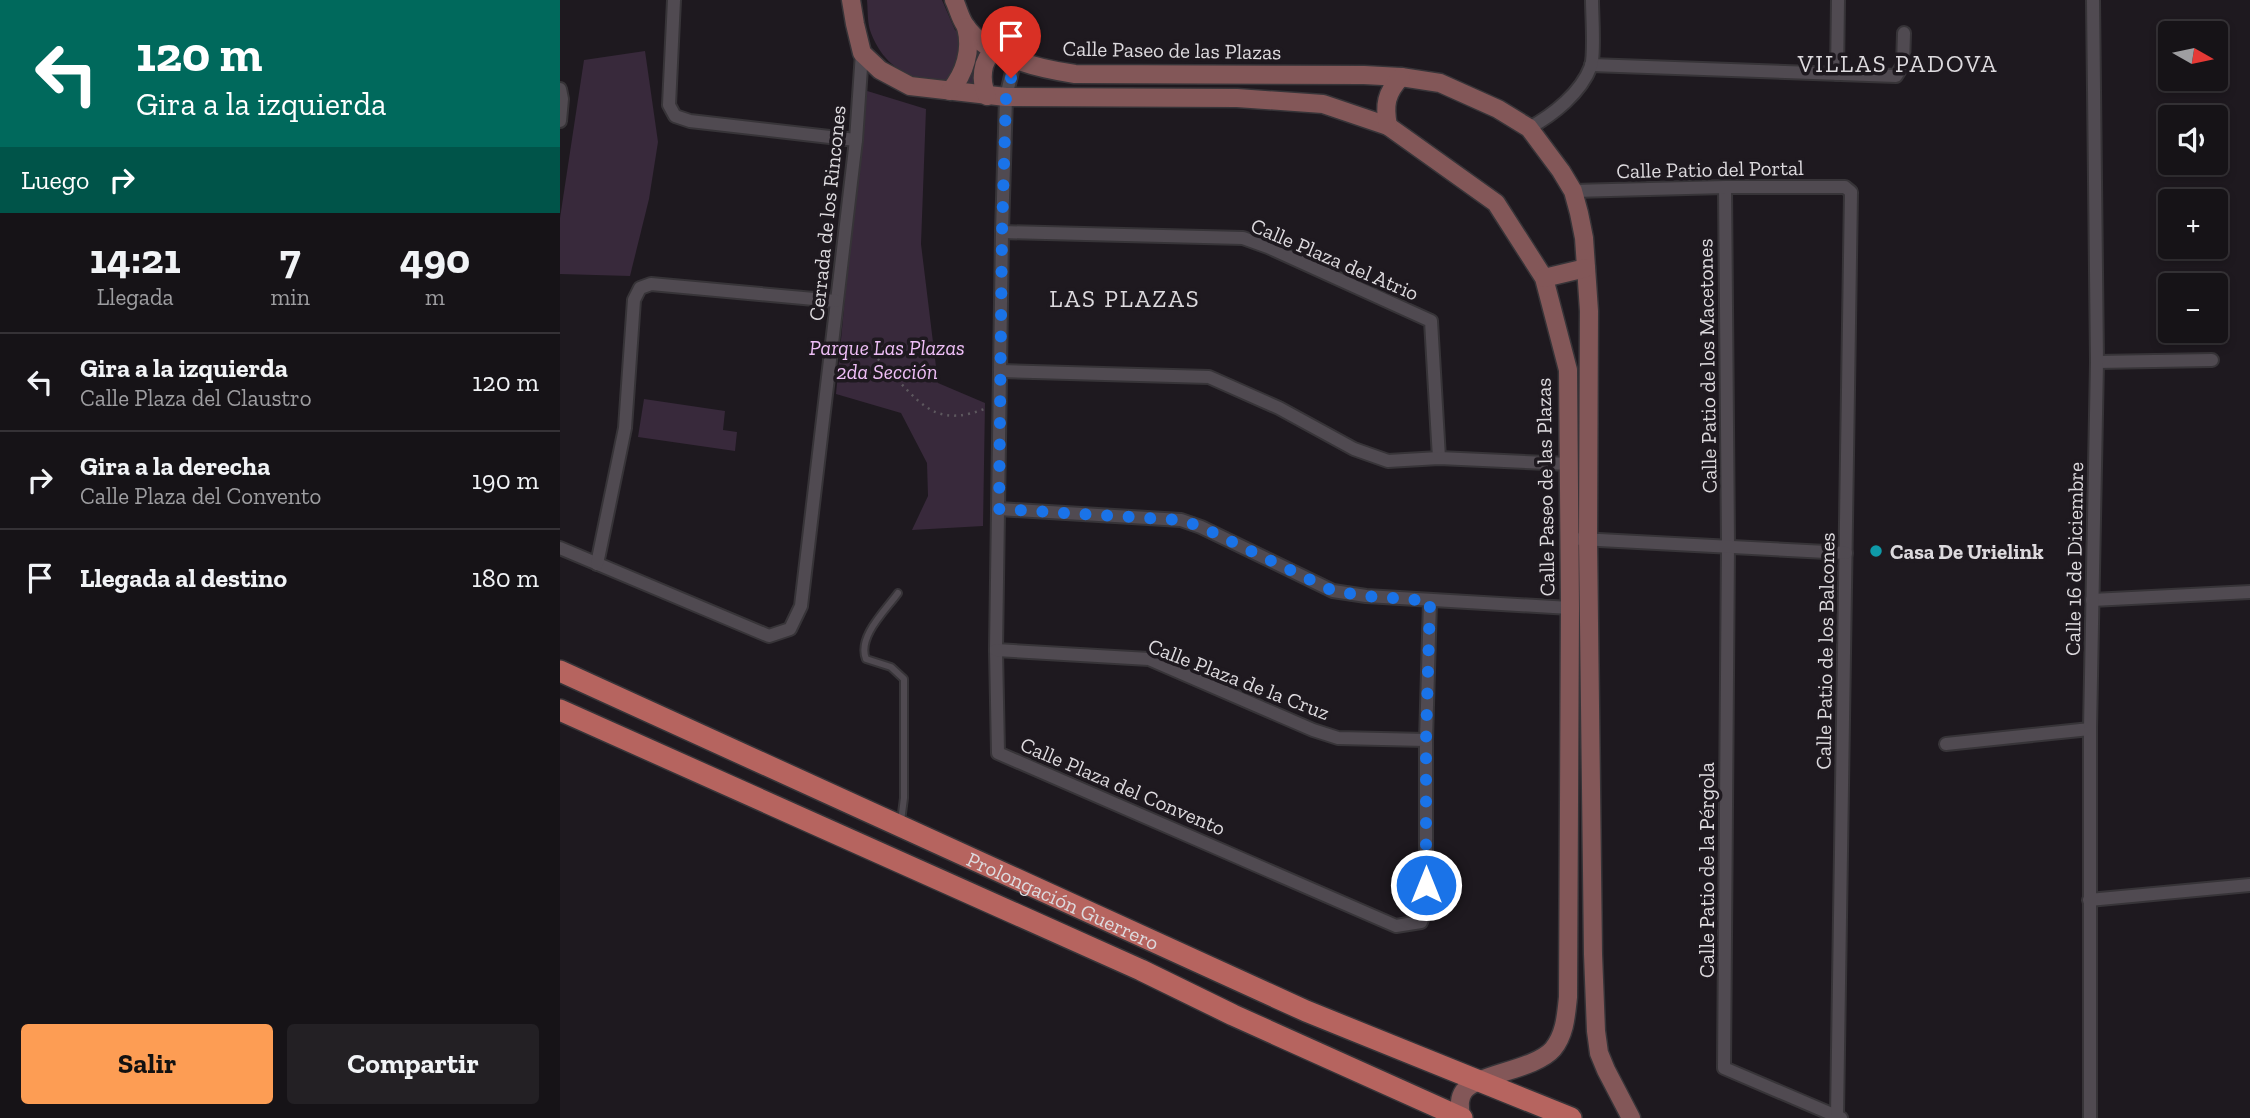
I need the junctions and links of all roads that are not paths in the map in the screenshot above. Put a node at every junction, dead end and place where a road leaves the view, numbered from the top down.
1 (674, 0) edge
2 (851, 0) edge
3 (954, 0) edge
4 (1592, 0) edge
5 (1838, 0) edge
6 (2093, 0) edge
7 (966, 27) junction
8 (1904, 33) dead end
9 (995, 50) junction
10 (862, 53) junction
11 (1015, 60) junction
12 (1591, 65) junction
13 (1837, 74) junction
14 (1401, 77) junction
15 (560, 89) edge
16 (950, 91) junction
17 (987, 96) junction
18 (1006, 97) junction
19 (560, 121) edge
20 (1388, 126) junction
21 (1529, 128) junction
22 (856, 140) junction
23 (1725, 187) junction
24 (1848, 188) joint
25 (1573, 191) junction
26 (1002, 232) junction
27 (1586, 268) junction
28 (1544, 278) junction
29 (836, 301) junction
30 (2212, 360) dead end
31 (2098, 362) junction
32 (1000, 370) junction
33 (1439, 458) junction
34 (1569, 464) junction
35 (999, 509) junction
36 (1569, 538) junction
37 (1588, 539) junction
38 (1728, 545) junction
39 (560, 548) edge
40 (1846, 553) junction
41 (597, 564) junction
42 (2250, 592) edge
43 (898, 593) dead end
44 (2092, 600) junction
45 (1430, 601) junction
46 (1570, 608) junction
47 (996, 650) junction
48 (560, 671) edge
49 (560, 710) edge
50 (2090, 729) junction
51 (694, 733) junction
52 (1426, 740) junction
53 (1947, 744) dead end
54 (681, 764) junction
55 (900, 827) junction
56 (2250, 885) edge
57 (2089, 900) junction
58 (1247, 983) junction
59 (1233, 1015) junction
60 (1480, 1081) junction
61 (1839, 1117) edge
62 (1462, 1118) edge
63 (1571, 1118) edge
64 (1631, 1118) edge
65 (2090, 1118) edge

1 - 22 street
2 - 10 street
3 - 7 street, Calle Paseo de las Plazas
4 - 12 street
5 - 13 street
6 - 31 street, Calle 16 de Diciembre
7 - 9 street, Calle Paseo de las Plazas
7 - 16 street
8 - 13 street
9 - 11 street, Calle Paseo de las Plazas
9 - 17 street
10 - 16 street, Calle Paseo de las Plazas
10 - 22 street, Cerrada de los Rincones
11 - 14 street, Calle Paseo de las Plazas
11 - 18 street, Calle Plaza del Convento
12 - 13 street
12 - 21 street
14 - 20 street
14 - 21 street, Calle Paseo de las Plazas
15 - 19 street
16 - 17 street, Calle Paseo de las Plazas
17 - 18 street, Calle Paseo de las Plazas
18 - 20 street, Calle Paseo de las Plazas
18 - 26 street, Calle Plaza del Convento
20 - 28 street, Calle Paseo de las Plazas
21 - 25 street, Calle Paseo de las Plazas
22 - 29 street, Cerrada de los Rincones
23 - 24 street, Calle Patio del Portal
23 - 25 street, Calle Patio del Portal
23 - 38 street, Calle Patio de los Macetones
24 - 40 street, Calle Patio de los Balcones
25 - 27 street, Calle Paseo de las Plazas
26 - 32 street, Calle Plaza del Convento
26 - 33 street, Calle Plaza del Atrio
27 - 28 street
27 - 37 street, Calle Paseo de las Plazas
28 - 34 street, Calle Paseo de las Plazas
29 - 41 street
29 - 41 street, Cerrada de los Rincones
30 - 31 street
31 - 44 street, Calle 16 de Diciembre
32 - 33 street
32 - 35 street, Calle Plaza del Convento
33 - 34 street
34 - 36 street, Calle Paseo de las Plazas
35 - 45 street
35 - 47 street, Calle Plaza del Convento
36 - 37 street
36 - 46 street, Calle Paseo de las Plazas
37 - 38 street
37 - 64 street, Calle Paseo de las Plazas
38 - 40 street
38 - 61 street, Calle Patio de la Pérgola
39 - 41 street, Cerrada de los Rincones
40 - 61 street, Calle Patio de los Balcones
42 - 44 street
43 - 55 lane
44 - 50 street, Calle 16 de Diciembre
45 - 46 street
45 - 52 street, Calle Plaza del Convento
46 - 60 street, Calle Paseo de las Plazas
47 - 52 street, Calle Plaza de la Cruz
47 - 52 street, Calle Plaza del Convento
48 - 51 main road, Prolongación Guerrero
49 - 54 main road, Prolongación Guerrero
50 - 53 street
50 - 57 street, Calle 16 de Diciembre
51 - 54 main road
51 - 55 main road, Prolongación Guerrero
54 - 59 main road, Prolongación Guerrero
55 - 58 main road, Prolongación Guerrero
56 - 57 street
57 - 65 street, Calle 16 de Diciembre
58 - 59 main road
58 - 60 main road, Prolongación Guerrero
59 - 62 main road, Prolongación Guerrero
60 - 62 street
60 - 63 main road, Prolongación Guerrero

